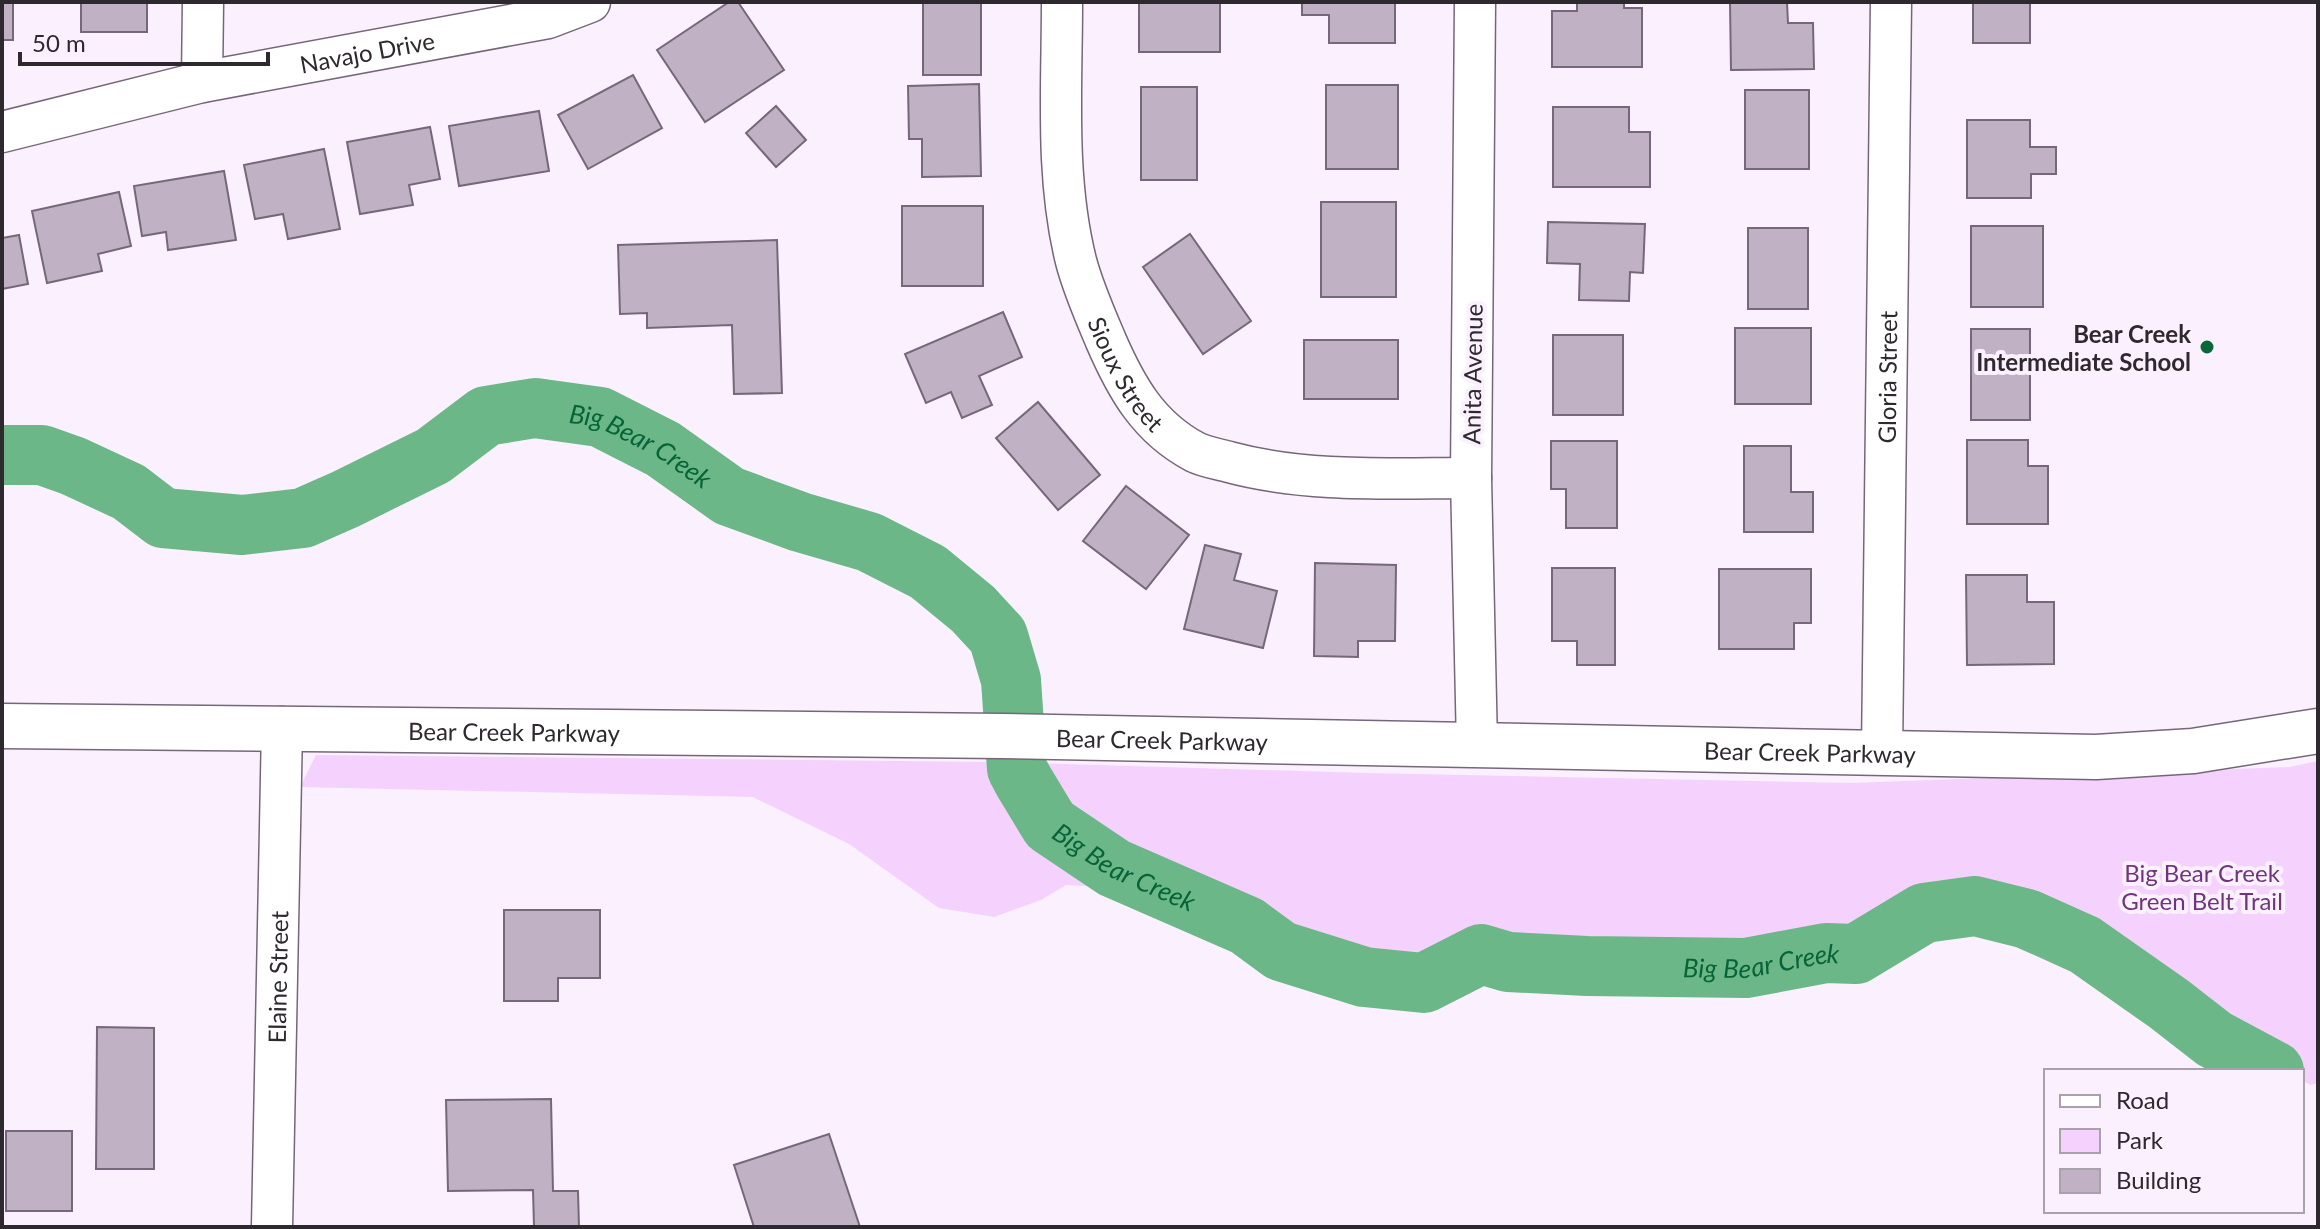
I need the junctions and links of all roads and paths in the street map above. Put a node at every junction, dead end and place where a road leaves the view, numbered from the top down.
1 (203, 2) edge
2 (590, 2) edge
3 (1062, 2) edge
4 (1475, 2) edge
5 (1891, 2) edge
6 (202, 82) junction
7 (2, 132) edge
8 (1471, 478) junction
9 (2, 726) edge
10 (282, 727) junction
11 (2318, 731) edge
12 (1477, 746) junction
13 (1882, 753) junction
14 (272, 1227) edge

1 - 6 street
2 - 6 street, Navajo Drive
3 - 8 street, Sioux Street
4 - 8 street, Anita Avenue
5 - 13 street, Gloria Street
6 - 7 street, Navajo Drive
8 - 12 street, Anita Avenue
9 - 10 main road, Bear Creek Parkway
10 - 12 main road, Bear Creek Parkway
10 - 14 street, Elaine Street
11 - 13 main road, Bear Creek Parkway
12 - 13 main road, Bear Creek Parkway

